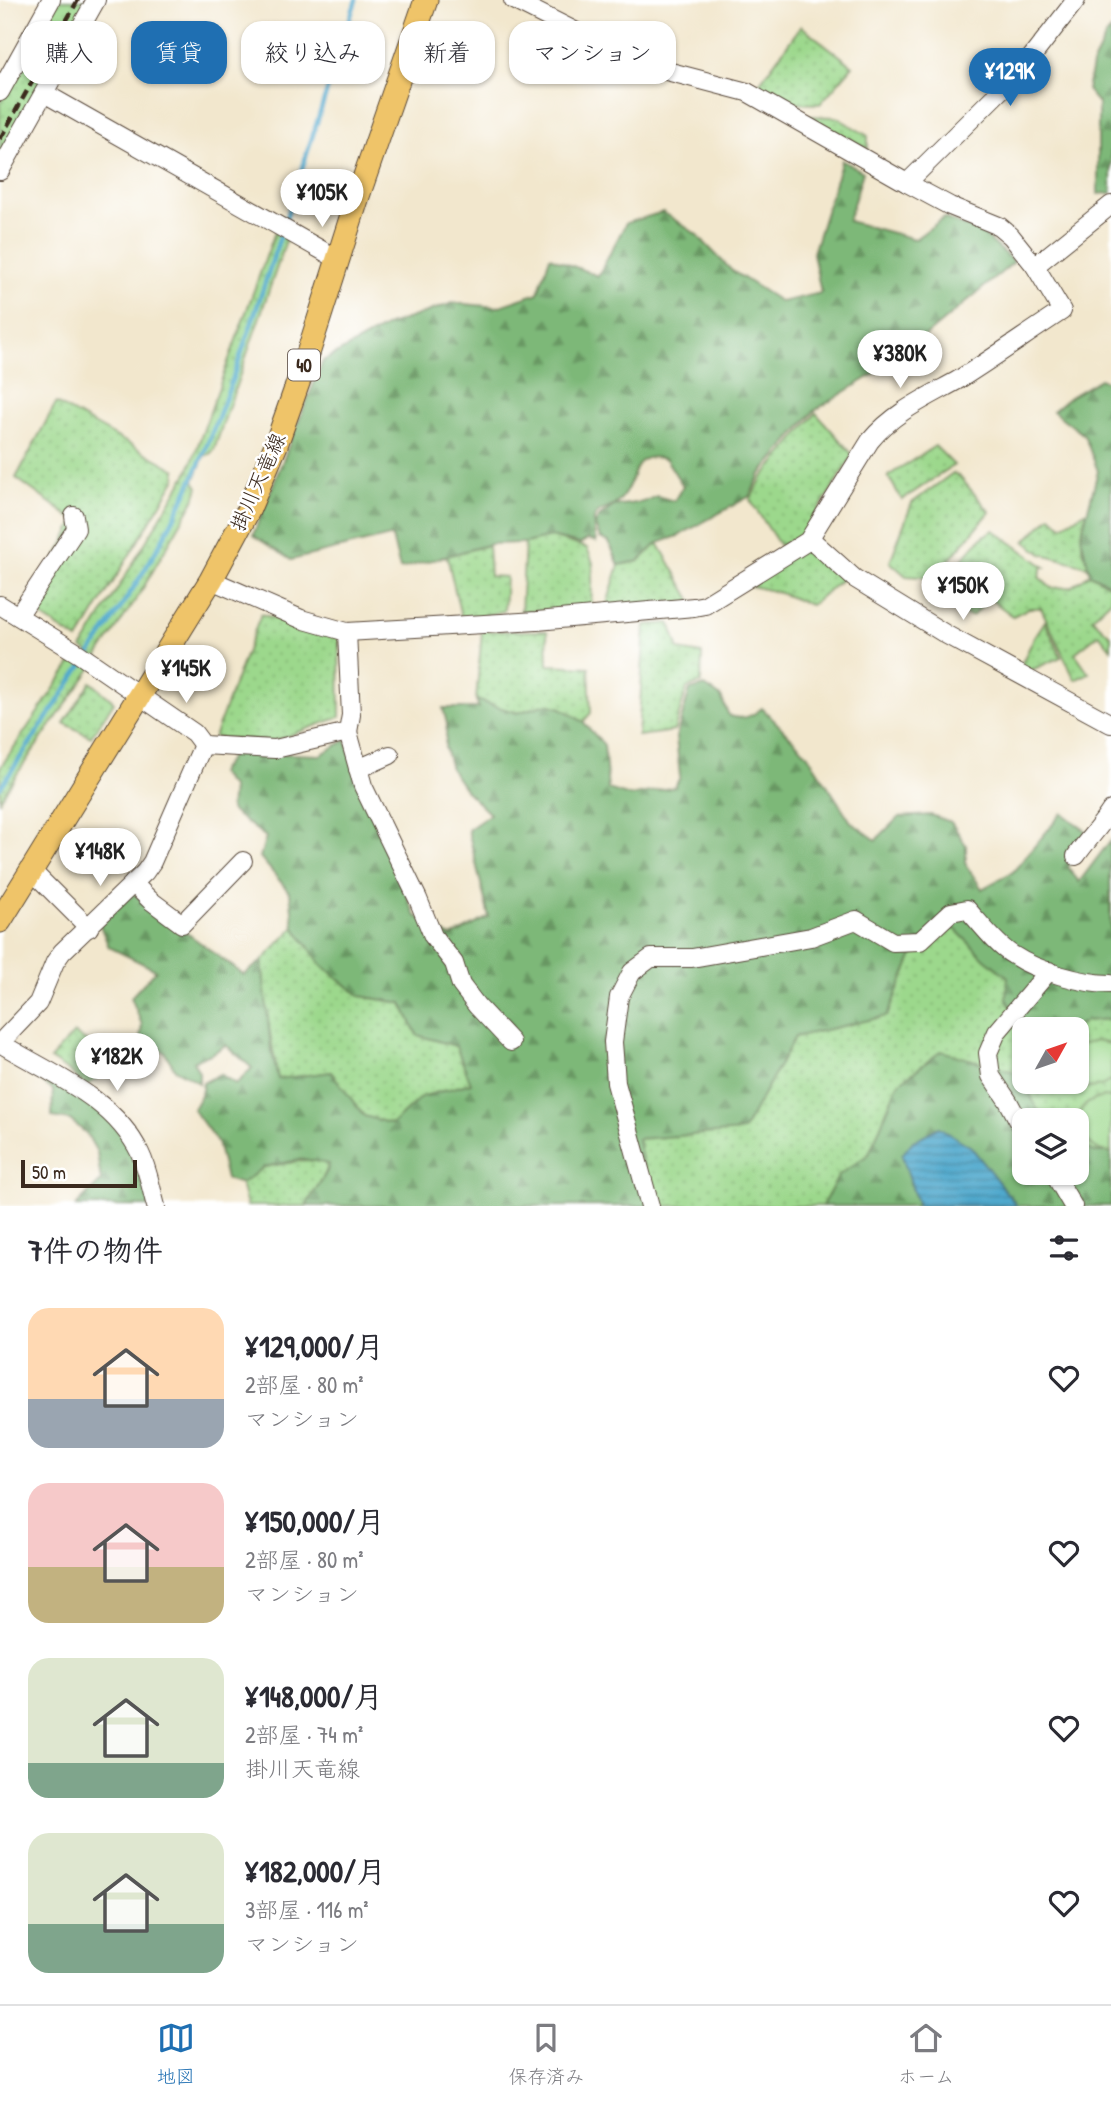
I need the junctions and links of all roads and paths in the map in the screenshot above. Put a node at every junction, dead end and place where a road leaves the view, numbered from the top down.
1 (51, 0) edge
2 (96, 0) edge
3 (513, 0) edge
4 (1076, 0) edge
5 (419, 3) edge
6 (0, 92) edge
7 (44, 93) junction
8 (0, 171) edge
9 (907, 183) junction
10 (1111, 205) edge
11 (339, 260) junction
12 (1035, 265) junction
13 (74, 516) dead end
14 (808, 541) junction
15 (211, 580) junction
16 (0, 605) edge
17 (18, 616) junction
18 (347, 632) junction
19 (139, 697) junction
20 (1111, 723) edge
21 (348, 732) junction
22 (203, 746) junction
23 (390, 755) dead end
24 (358, 769) junction
25 (1111, 810) edge
26 (1076, 856) dead end
27 (243, 861) dead end
28 (32, 871) junction
29 (133, 883) junction
30 (4, 908) edge
31 (89, 928) junction
32 (1049, 971) junction
33 (1111, 984) edge
34 (511, 1042) dead end
35 (0, 1043) edge
36 (1012, 1108) edge
37 (1061, 1185) edge
38 (156, 1206) edge
39 (650, 1206) edge
40 (1073, 1206) edge

1 - 6 street
2 - 7 street
3 - 9 street
4 - 9 street
5 - 11 main road, 掛川天竜線 / 40
7 - 8 street
7 - 11 street
9 - 12 street
10 - 12 street
11 - 15 main road, 掛川天竜線 / 40
12 - 14 street
13 - 17 street
14 - 18 street
14 - 20 street
15 - 18 street
15 - 19 main road, 掛川天竜線 / 40
16 - 17 street
17 - 19 street
18 - 21 street
19 - 22 street
19 - 28 main road, 掛川天竜線 / 40
21 - 22 street
21 - 24 street
22 - 29 street
23 - 24 street
24 - 34 street
25 - 26 street
27 - 29 street
28 - 30 main road, 掛川天竜線 / 40
28 - 31 street
29 - 31 street
31 - 35 street
32 - 33 street
32 - 36 street
32 - 39 street
35 - 38 street
37 - 40 street

